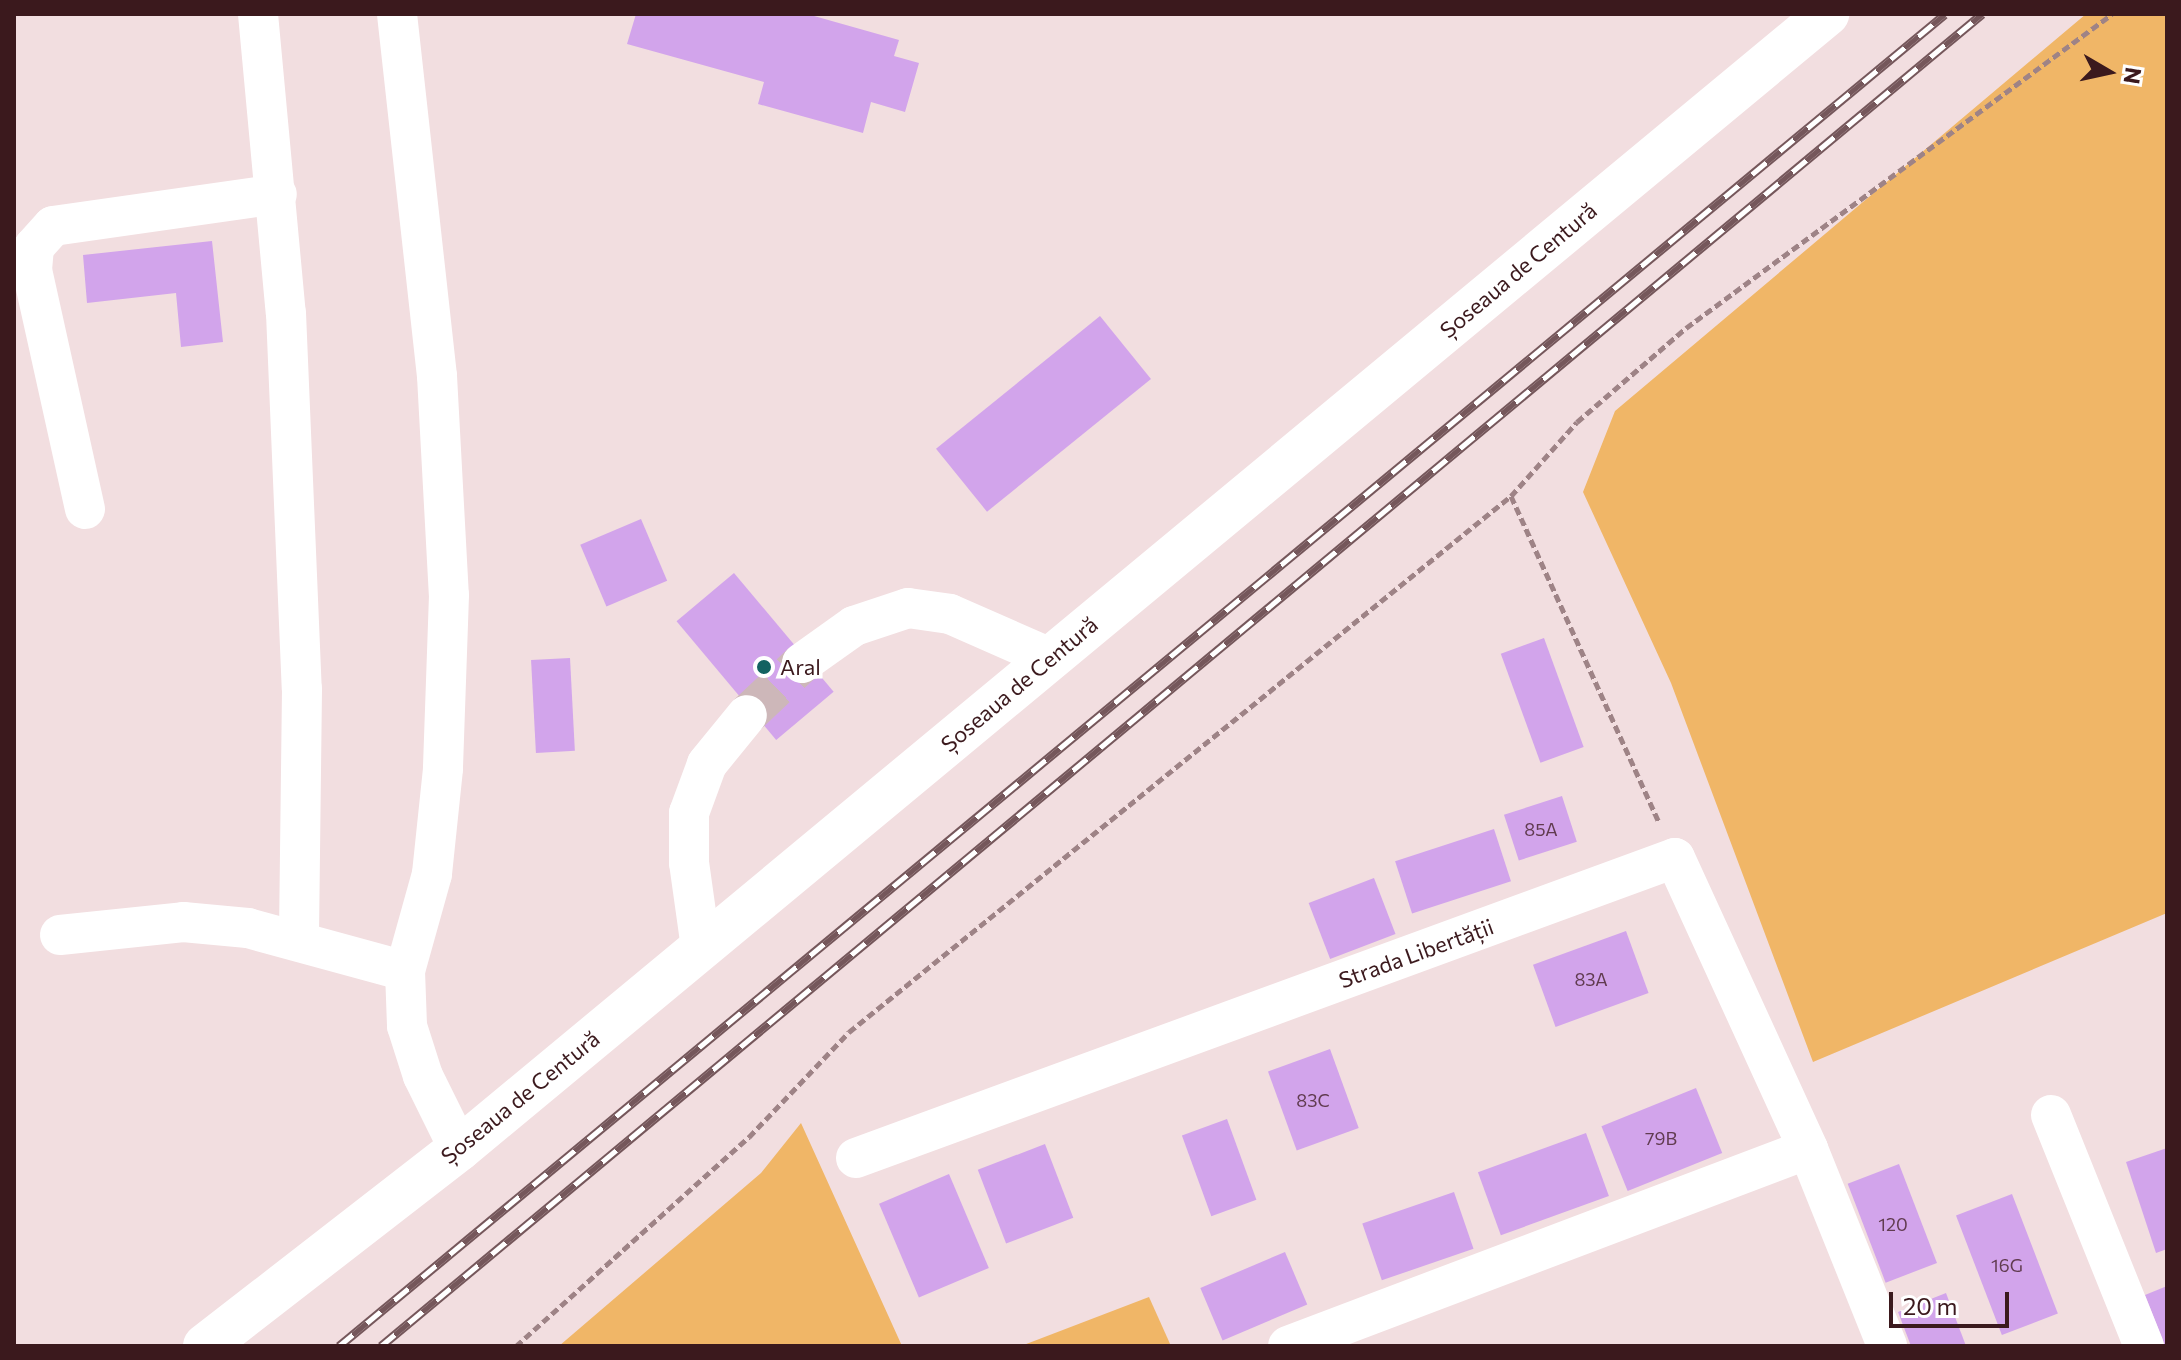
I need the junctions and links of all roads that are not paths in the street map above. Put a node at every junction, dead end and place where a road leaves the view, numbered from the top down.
1 (258, 14) edge
2 (397, 14) edge
3 (1827, 14) edge
4 (277, 194) junction
5 (85, 509) dead end
6 (1050, 658) junction
7 (802, 663) tunnel mouth
8 (747, 715) tunnel mouth
9 (60, 935) dead end
10 (299, 938) junction
11 (701, 948) junction
12 (405, 971) junction
13 (2051, 1115) dead end
14 (459, 1149) junction
15 (1808, 1149) junction
16 (856, 1158) dead end
17 (205, 1346) edge
18 (1288, 1346) edge
19 (1887, 1346) edge
20 (2144, 1346) edge

1 - 4 street
2 - 12 street
3 - 6 main road, Șoseaua de Centură
4 - 5 street
4 - 10 street
6 - 7 street
6 - 11 main road, Șoseaua de Centură
8 - 11 street
9 - 10 street
10 - 12 street
11 - 14 main road, Șoseaua de Centură
12 - 14 street
13 - 20 street
14 - 17 main road, Șoseaua de Centură
15 - 16 street, Strada Libertății
15 - 18 street
15 - 19 street

